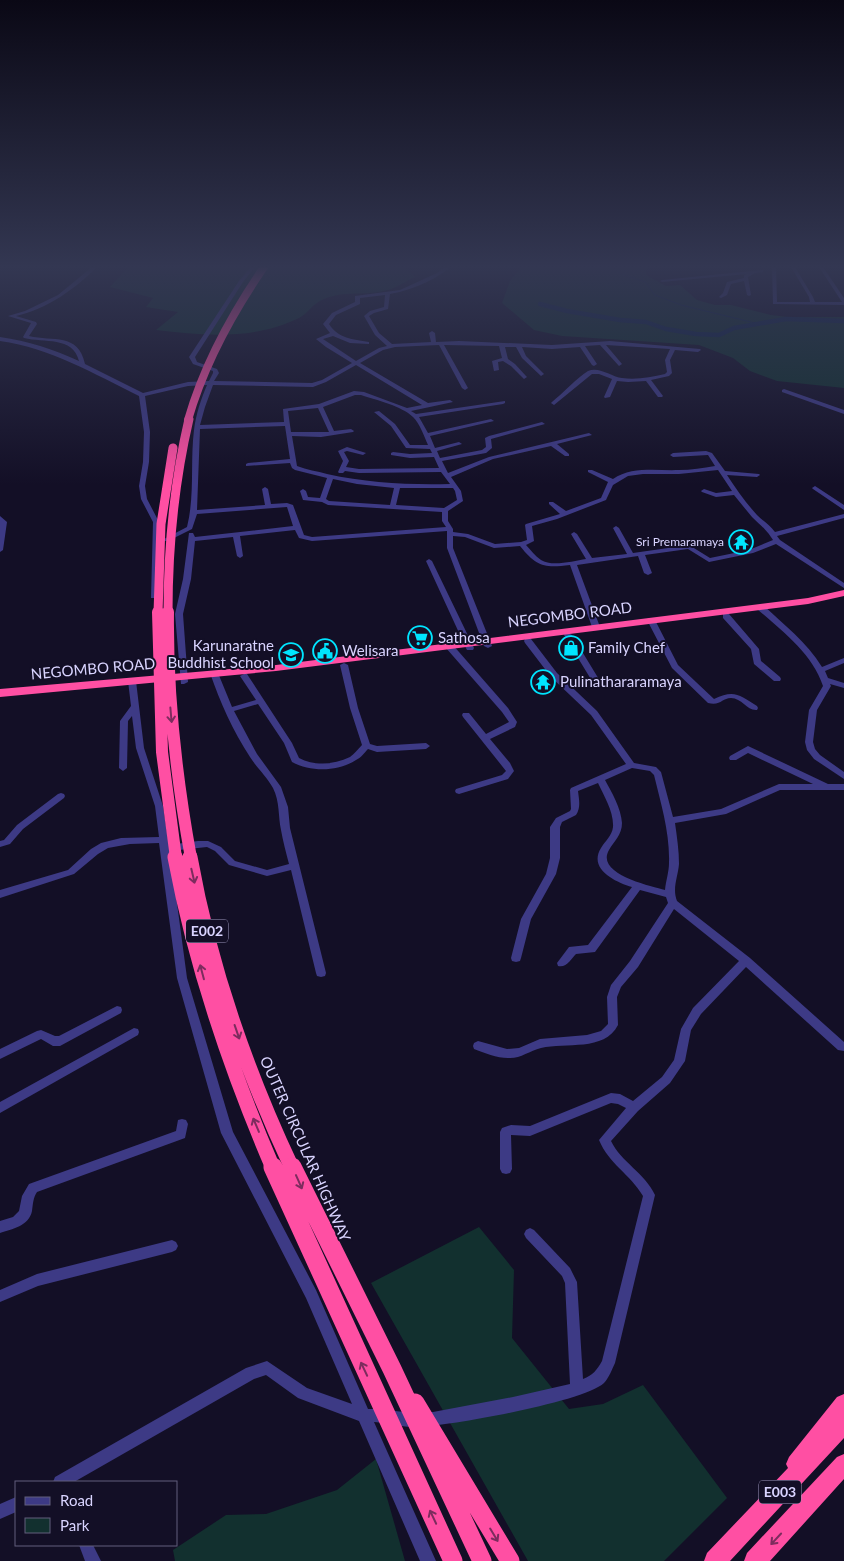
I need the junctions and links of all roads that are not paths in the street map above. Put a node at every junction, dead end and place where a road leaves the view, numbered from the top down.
1 (4, 340) edge
2 (47, 340) edge
3 (204, 340) edge
4 (212, 340) edge
5 (217, 340) edge
6 (319, 340) edge
7 (345, 340) edge
8 (384, 340) edge
9 (435, 340) edge
10 (367, 343) dead end
11 (437, 343) junction
12 (602, 344) junction
13 (390, 346) junction
14 (502, 346) junction
15 (582, 346) junction
16 (519, 347) junction
17 (673, 348) junction
18 (698, 350) dead end
19 (504, 360) junction
20 (359, 363) junction
21 (82, 364) junction
22 (594, 364) dead end
23 (619, 364) dead end
24 (496, 370) dead end
25 (541, 374) dead end
26 (524, 377) dead end
27 (615, 379) junction
28 (648, 379) junction
29 (210, 383) junction
30 (465, 388) dead end
31 (784, 392) dead end
32 (142, 395) junction
33 (660, 396) dead end
34 (608, 397) dead end
35 (450, 402) dead end
36 (503, 402) dead end
37 (554, 403) dead end
38 (428, 405) junction
39 (320, 406) junction
40 (407, 410) junction
41 (377, 412) dead end
42 (844, 412) edge
43 (415, 416) junction
44 (491, 421) dead end
45 (288, 424) junction
46 (542, 424) dead end
47 (197, 427) junction
48 (351, 431) dead end
49 (332, 433) junction
50 (290, 434) junction
51 (427, 435) junction
52 (589, 435) dead end
53 (459, 444) dead end
54 (553, 444) junction
55 (363, 453) dead end
56 (435, 453) junction
57 (393, 454) dead end
58 (567, 455) dead end
59 (672, 455) dead end
60 (293, 461) junction
61 (248, 465) dead end
62 (344, 469) junction
63 (721, 470) junction
64 (590, 471) dead end
65 (445, 473) junction
66 (757, 476) dead end
67 (333, 478) junction
68 (613, 482) junction
69 (454, 486) junction
70 (397, 487) junction
71 (815, 488) dead end
72 (266, 490) dead end
73 (303, 491) dead end
74 (704, 491) dead end
75 (736, 493) junction
76 (323, 500) junction
77 (551, 503) dead end
78 (268, 506) junction
79 (394, 506) junction
80 (844, 508) edge
81 (445, 510) junction
82 (195, 512) junction
83 (565, 514) junction
84 (844, 516) edge
85 (0, 518) edge
86 (190, 528) junction
87 (297, 528) junction
88 (616, 528) dead end
89 (450, 531) junction
90 (574, 534) dead end
91 (236, 535) junction
92 (772, 535) junction
93 (192, 540) junction
94 (777, 541) junction
95 (154, 544) junction
96 (522, 544) junction
97 (0, 550) edge
98 (641, 554) junction
99 (630, 555) junction
100 (240, 556) dead end
101 (589, 559) junction
102 (429, 561) dead end
103 (573, 563) junction
104 (648, 573) dead end
105 (844, 586) edge
106 (844, 593) edge
107 (844, 599) edge
108 (762, 609) junction
109 (726, 616) junction
110 (652, 623) junction
111 (596, 627) junction
112 (568, 635) junction
113 (528, 641) junction
114 (487, 643) junction
115 (469, 646) junction
116 (451, 648) junction
117 (844, 660) edge
118 (344, 665) junction
119 (276, 670) junction
120 (821, 670) junction
121 (215, 676) junction
122 (244, 676) junction
123 (154, 679) junction
124 (183, 679) junction
125 (777, 679) dead end
126 (596, 680) dead end
127 (826, 680) junction
128 (132, 684) junction
129 (844, 686) edge
130 (0, 693) edge
131 (0, 698) edge
132 (260, 701) junction
133 (134, 708) junction
134 (754, 708) dead end
135 (230, 710) junction
136 (466, 715) dead end
137 (124, 733) junction
138 (138, 733) junction
139 (485, 738) junction
140 (366, 746) junction
141 (426, 746) dead end
142 (732, 758) dead end
143 (631, 765) junction
144 (123, 768) dead end
145 (844, 776) edge
146 (600, 778) junction
147 (830, 788) junction
148 (844, 788) edge
149 (459, 791) dead end
150 (61, 796) dead end
151 (670, 821) junction
152 (0, 844) edge
153 (165, 845) junction
154 (294, 866) junction
155 (638, 886) junction
156 (0, 894) edge
157 (671, 899) junction
158 (516, 958) dead end
159 (746, 962) junction
160 (562, 963) dead end
161 (321, 973) dead end
162 (117, 1010) dead end
163 (134, 1032) dead end
164 (478, 1046) dead end
165 (842, 1047) dead end
166 (0, 1054) edge
167 (634, 1107) junction
168 (0, 1108) edge
169 (182, 1124) dead end
170 (506, 1169) dead end
171 (0, 1227) edge
172 (530, 1234) dead end
173 (172, 1246) dead end
174 (0, 1296) edge
175 (379, 1343) junction
176 (577, 1389) junction
177 (844, 1404) edge
178 (366, 1416) junction
179 (844, 1422) edge
180 (844, 1464) edge
181 (844, 1473) edge
182 (62, 1481) edge
183 (15, 1504) edge
184 (0, 1512) edge
185 (796, 1517) junction
186 (738, 1536) junction
187 (86, 1546) edge
188 (93, 1561) edge
189 (428, 1561) edge
190 (453, 1561) edge
191 (482, 1561) edge
192 (510, 1561) edge
193 (715, 1561) edge
194 (755, 1561) edge

1 - 21 street
2 - 21 street
3 - 29 street
190 -> 4 highway, E002, bridge
5 -> 175 highway, OUTER CIRCULAR HIGHWAY / E002, bridge
6 - 20 street
7 - 10 street
8 - 13 street
9 - 11 street
11 - 13 street
11 - 14 street
11 - 30 street
12 - 15 street
12 - 17 street
12 - 23 street
13 - 20 street
14 - 16 street
14 - 19 street
15 - 16 street
15 - 22 street
16 - 25 street
17 - 18 street
17 - 28 street
19 - 24 street
19 - 26 street
20 - 29 street
20 - 38 street
21 - 32 street
27 - 28 street
27 - 34 street
27 - 37 street
28 - 33 street
29 - 32 street
29 - 47 street
31 - 42 street
32 - 95 street
35 - 38 street
36 - 43 street
38 - 40 street
39 - 40 street
39 - 45 street
39 - 49 street
40 - 43 street
41 - 56 street
43 - 51 street
44 - 51 street
45 - 47 street
45 - 50 street
46 - 56 street
47 - 82 street
48 - 49 street
49 - 50 street
50 - 60 street
51 - 56 street
52 - 54 street
53 - 56 street
54 - 58 street
54 - 65 street
55 - 62 street
56 - 57 street
56 - 65 street
59 - 63 street
60 - 61 street
60 - 67 street
62 - 65 street
62 - 67 street
63 - 66 street
63 - 68 street
63 - 75 street
64 - 68 street
65 - 69 street
67 - 70 street
67 - 76 street
68 - 83 street
69 - 70 street
69 - 81 street
70 - 79 street
71 - 80 street
72 - 78 street
73 - 76 street
74 - 75 street
75 - 92 street
76 - 79 street
77 - 83 street
78 - 82 street
78 - 87 street
79 - 81 street
81 - 89 street
82 - 86 street
83 - 96 street
84 - 92 street
85 - 97 street
86 - 93 street
86 - 95 street
87 - 89 street
87 - 91 street
88 - 99 street
89 - 96 street
89 - 114 street
90 - 101 street
91 - 93 street
91 - 100 street
92 - 94 street
93 - 124 street
94 - 98 street
94 - 105 street
95 - 123 street
96 - 103 street
98 - 99 street
98 - 104 street
99 - 101 street
101 - 103 street
102 - 115 street
103 - 111 street
106 - 108 highway, NEGOMBO ROAD
107 - 108 highway, NEGOMBO ROAD
108 - 109 highway, NEGOMBO ROAD
108 - 110 highway, NEGOMBO ROAD
108 - 120 street
109 - 110 highway, NEGOMBO ROAD
109 - 125 street
110 - 111 highway, NEGOMBO ROAD
110 - 112 highway, NEGOMBO ROAD
110 - 134 street
111 - 114 highway, NEGOMBO ROAD
112 - 113 highway, NEGOMBO ROAD
112 - 126 street
113 - 114 highway, NEGOMBO ROAD
113 - 143 street
114 - 115 highway, NEGOMBO ROAD
115 - 116 highway, NEGOMBO ROAD
116 - 118 highway, NEGOMBO ROAD
116 - 119 highway, NEGOMBO ROAD
116 - 139 street
117 - 120 street
118 - 119 highway, NEGOMBO ROAD
118 - 140 street
119 - 121 highway, NEGOMBO ROAD
119 - 122 highway, NEGOMBO ROAD
120 - 127 street
121 - 122 highway, NEGOMBO ROAD
121 - 124 highway, NEGOMBO ROAD
121 - 135 street
122 - 132 street
123 - 124 highway, NEGOMBO ROAD
123 - 128 highway, NEGOMBO ROAD
124 - 128 highway, NEGOMBO ROAD
127 - 129 street
127 - 145 street
128 - 130 highway, NEGOMBO ROAD
128 - 131 highway, NEGOMBO ROAD
128 - 133 street
132 - 135 street
132 - 140 street
133 - 137 street
133 - 138 street
135 - 154 street
136 - 139 street
137 - 138 street
137 - 144 street
138 - 153 street
139 - 149 street
140 - 141 street
142 - 147 street
143 - 146 street
143 - 151 street
146 - 155 street
146 - 158 street
147 - 148 street
147 - 151 street
150 - 152 street
151 - 157 street
153 - 154 street
153 - 156 street
153 - 178 street
154 - 161 street
155 - 157 street
155 - 160 street
157 - 159 street
157 - 164 street
159 - 165 street
159 - 167 street
162 - 166 street
163 - 168 street
167 - 170 street
167 - 176 street
169 - 171 street
172 - 176 street
173 - 174 street
175 - 191 highway, OUTER CIRCULAR HIGHWAY / E002, bridge
175 -> 192 highway, bridge
176 - 178 street
177 - 186 highway
178 - 182 street
178 - 189 street
179 - 186 highway, E003
180 - 185 highway, E003
181 - 185 highway
183 - 184 street
185 -> 194 highway, E003
186 - 193 highway, E003
187 - 188 street

